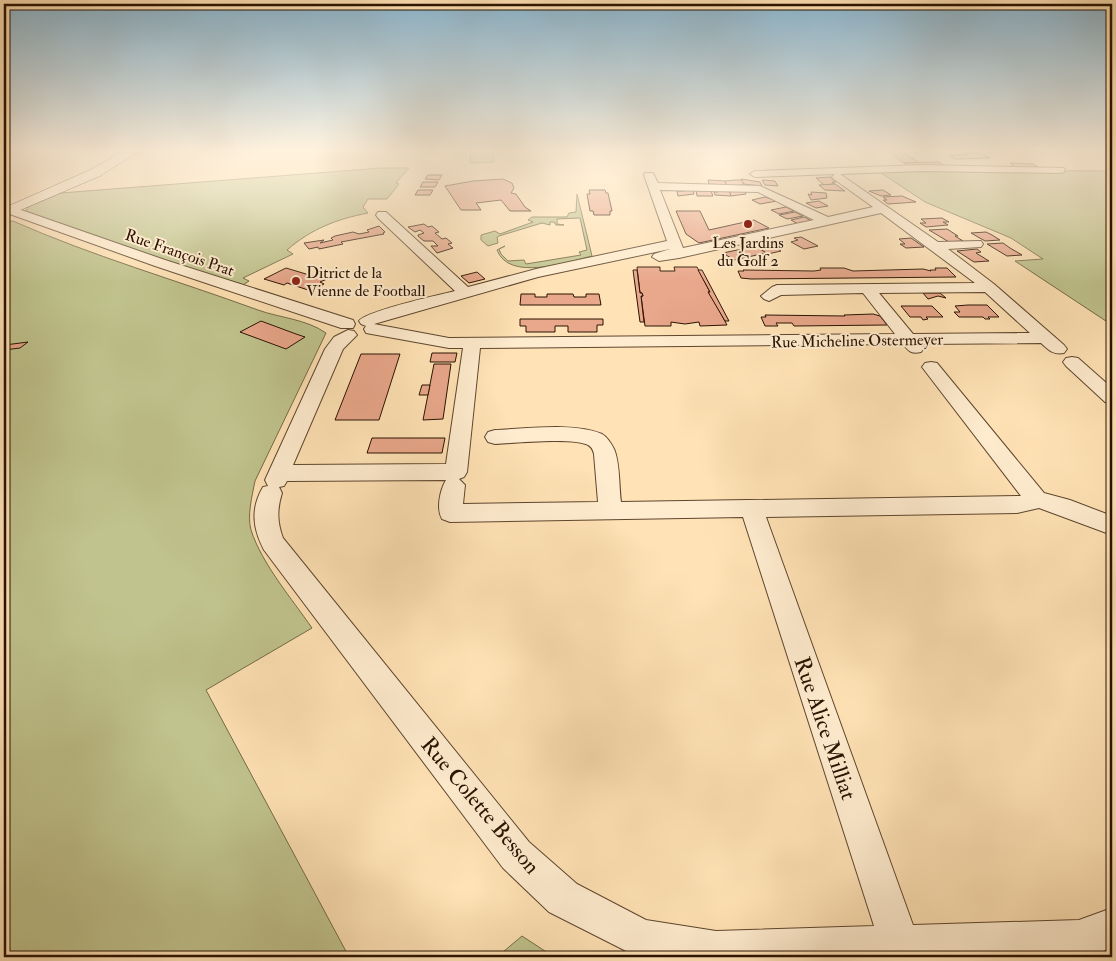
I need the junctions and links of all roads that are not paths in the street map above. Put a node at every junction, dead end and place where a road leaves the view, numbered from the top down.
1 (43, 194) edge
2 (656, 194) edge
3 (773, 194) edge
4 (861, 194) edge
5 (5, 210) edge
6 (884, 210) junction
7 (382, 215) dead end
8 (828, 222) junction
9 (976, 244) dead end
10 (935, 246) junction
11 (677, 249) junction
12 (989, 287) junction
13 (867, 288) junction
14 (465, 292) junction
15 (768, 296) dead end
16 (369, 325) junction
17 (348, 330) junction
18 (1045, 338) junction
19 (908, 339) junction
20 (472, 343) junction
21 (1058, 350) dead end
22 (1072, 362) dead end
23 (1112, 398) edge
24 (460, 437) junction
25 (455, 478) junction
26 (276, 482) junction
27 (1036, 499) junction
28 (752, 510) junction
29 (610, 511) junction
30 (1112, 526) edge
31 (1112, 928) edge
32 (900, 946) junction

1 - 5 street
2 - 11 street
3 - 8 street
4 - 6 street
5 - 17 street, Rue François Prat
6 - 8 street
6 - 10 street
7 - 14 street
8 - 11 street
9 - 10 street
10 - 12 street
11 - 14 street
12 - 13 street
12 - 18 street
13 - 15 street
13 - 19 street
14 - 16 street
16 - 17 street
16 - 20 street, Rue Micheline Ostermeyer
17 - 26 street, Rue Colette Besson
18 - 19 street, Rue Micheline Ostermeyer
18 - 21 street
19 - 20 street, Rue Micheline Ostermeyer
19 - 27 street
20 - 24 street
22 - 23 street
24 - 25 street
24 - 29 street
25 - 26 street
25 - 29 street
26 - 32 street, Rue Colette Besson
27 - 28 street
27 - 30 street
28 - 29 street
28 - 32 street, Rue Alice Milliat
31 - 32 street, Rue Colette Besson

